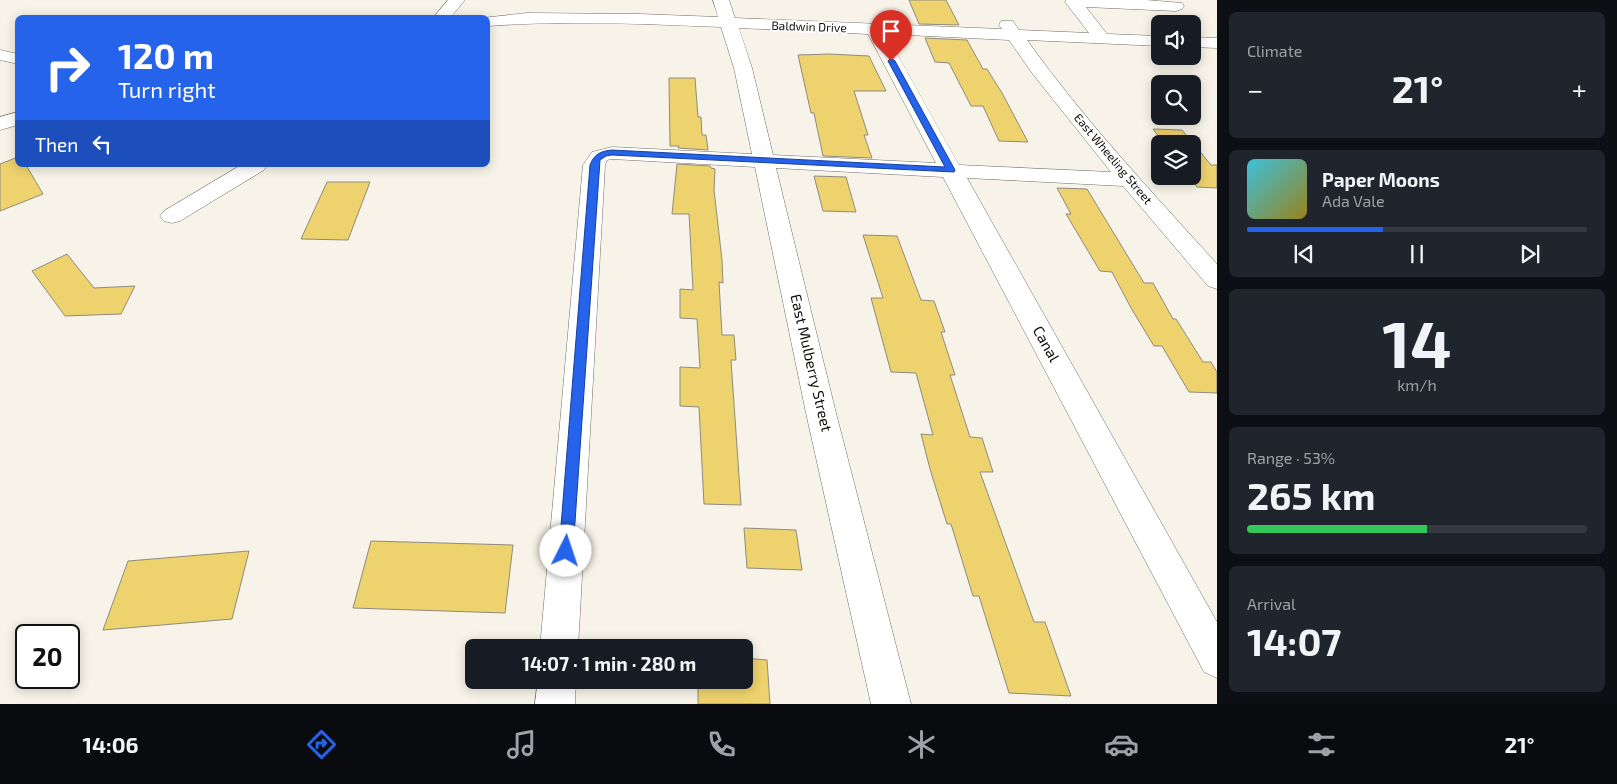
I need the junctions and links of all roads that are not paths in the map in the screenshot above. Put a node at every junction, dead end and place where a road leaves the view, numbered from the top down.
1 (456, 0) edge
2 (1176, 6) dead end
3 (726, 12) edge
4 (444, 15) edge
5 (490, 21) edge
6 (874, 29) junction
7 (1098, 32) junction
8 (1013, 35) junction
9 (1151, 40) edge
10 (1201, 42) edge
11 (1217, 43) edge
12 (0, 55) edge
13 (15, 58) edge
14 (15, 119) edge
15 (0, 124) edge
16 (766, 162) junction
17 (253, 167) edge
18 (951, 170) junction
19 (1129, 180) junction
20 (172, 216) dead end
21 (1217, 280) edge
22 (560, 639) edge
23 (1217, 659) edge
24 (557, 689) edge
25 (556, 704) edge
26 (890, 704) edge

1 - 4 street
2 - 7 street
3 - 5 street, Baldwin Drive
3 - 6 street, Baldwin Drive
3 - 16 street, East Mulberry Street
6 - 8 street, Baldwin Drive
6 - 18 street, Canal
7 - 8 street, Baldwin Drive
7 - 9 street, Baldwin Drive
8 - 19 street, East Wheeling Street
10 - 11 street
12 - 13 street
14 - 15 street
16 - 18 street
16 - 22 street
16 - 26 street, East Mulberry Street
17 - 20 street
18 - 19 street
18 - 23 street, Canal
19 - 21 street, East Wheeling Street
24 - 25 street

